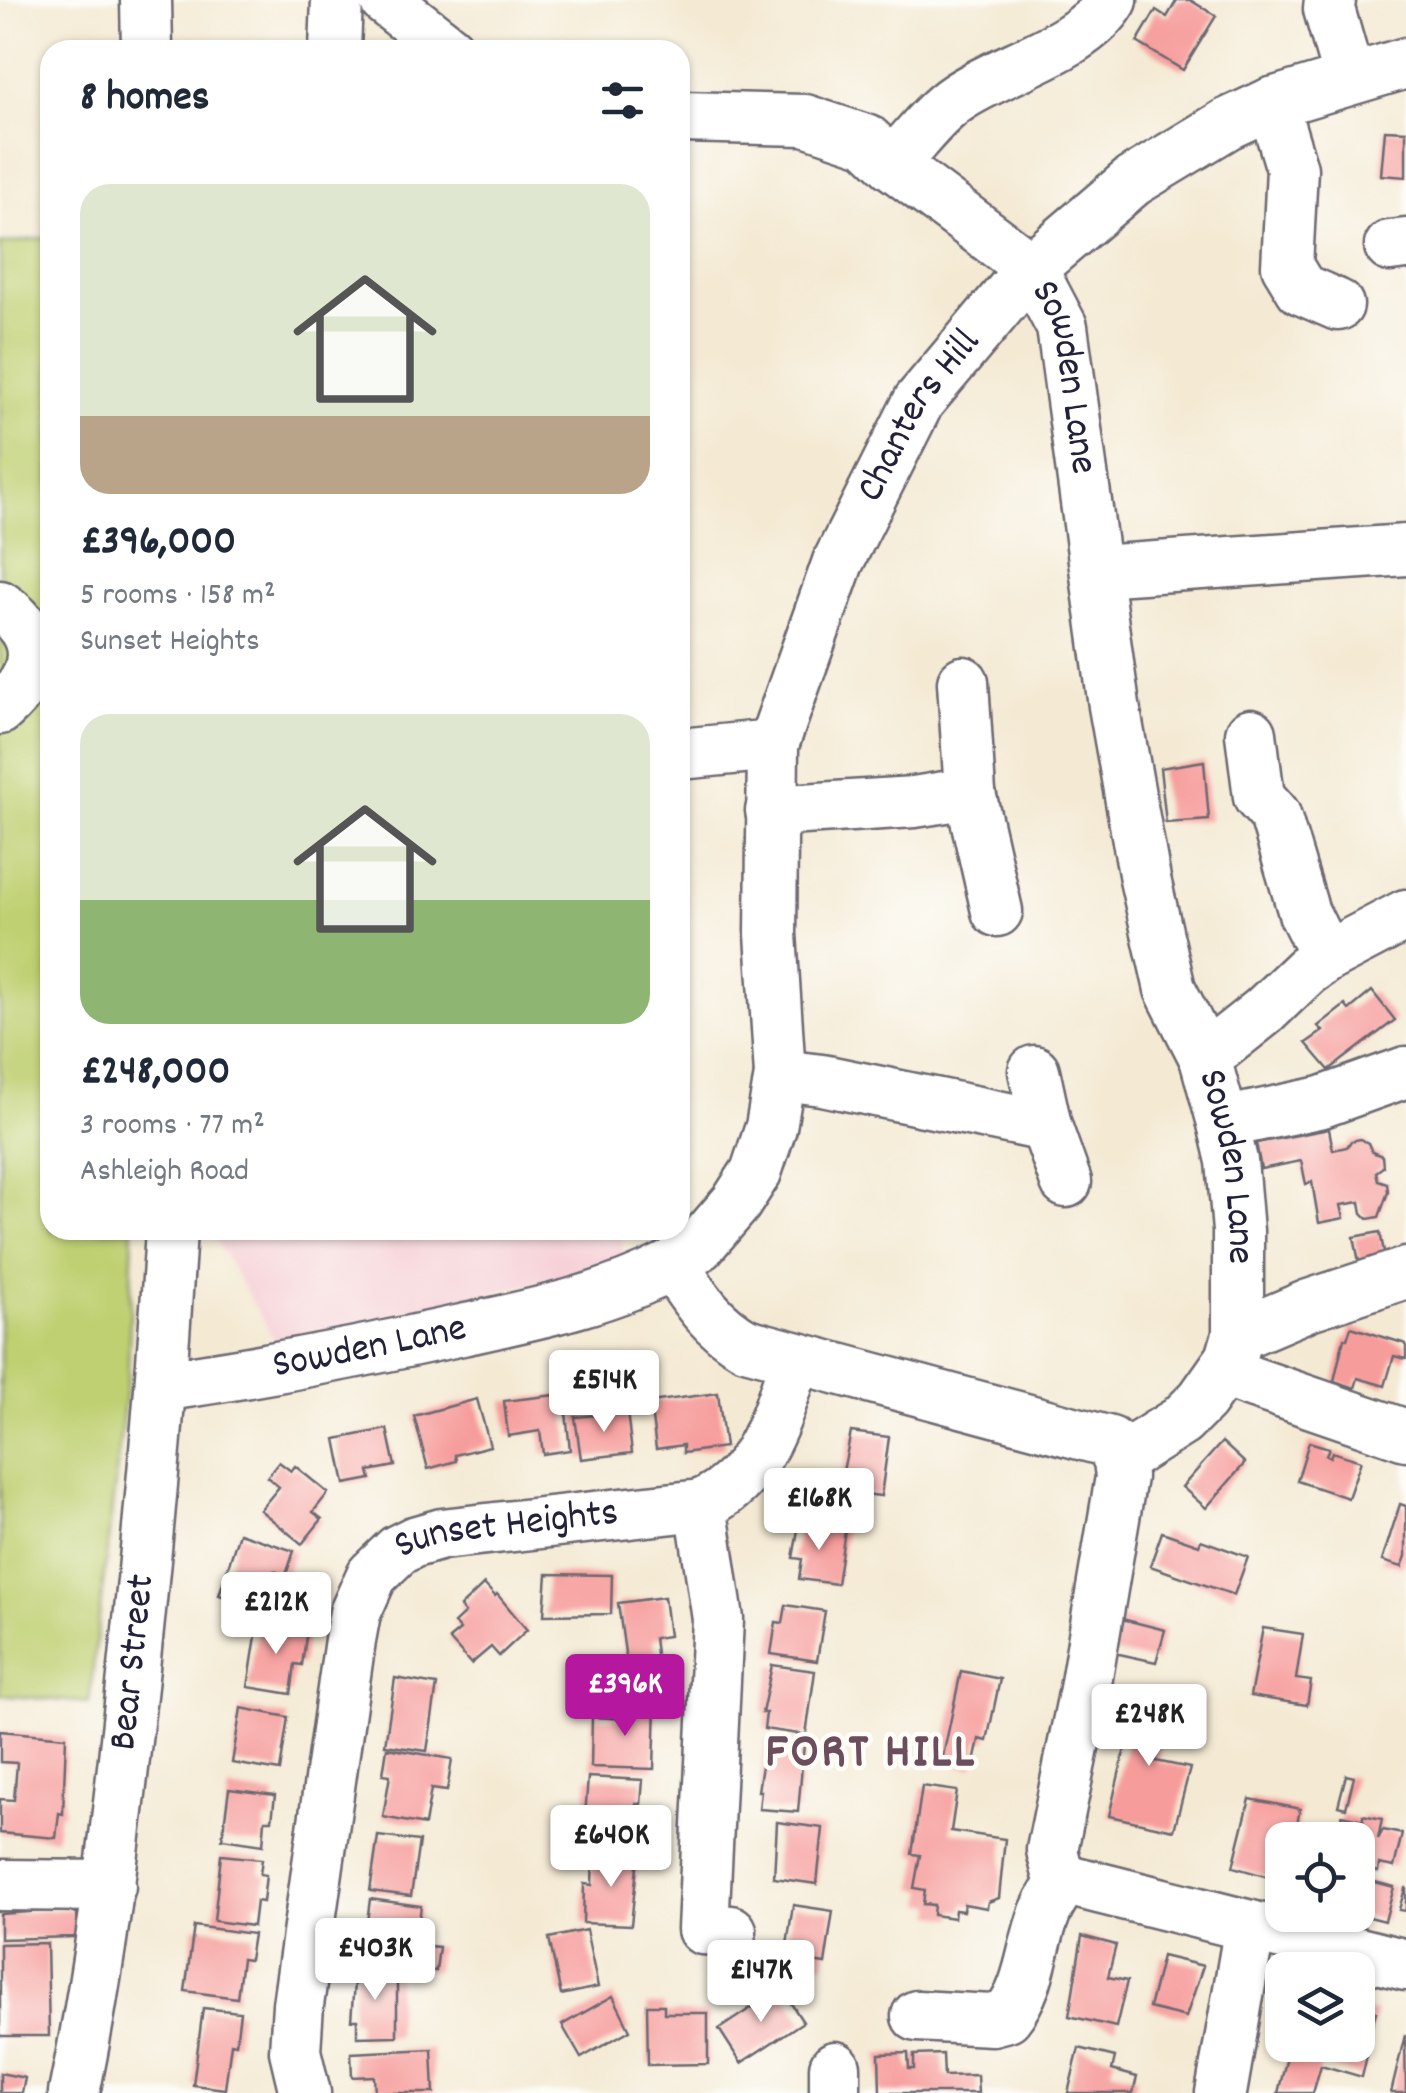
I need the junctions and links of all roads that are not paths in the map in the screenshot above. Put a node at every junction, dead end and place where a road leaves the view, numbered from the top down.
1 (146, 0) edge
2 (337, 0) edge
3 (385, 0) edge
4 (1112, 0) edge
5 (1330, 0) edge
6 (147, 40) edge
7 (335, 40) edge
8 (436, 40) edge
9 (1406, 64) edge
10 (1349, 79) junction
11 (1272, 103) junction
12 (690, 116) edge
13 (892, 164) junction
14 (1032, 268) junction
15 (1338, 305) dead end
16 (1406, 550) edge
17 (1098, 571) junction
18 (0, 606) edge
19 (963, 682) dead end
20 (0, 708) edge
21 (1250, 734) dead end
22 (773, 744) junction
23 (690, 753) edge
24 (970, 793) junction
25 (770, 811) junction
26 (997, 910) dead end
27 (1406, 915) edge
28 (1326, 957) junction
29 (1204, 1058) junction
30 (1034, 1072) dead end
31 (1406, 1072) edge
32 (780, 1075) junction
33 (1223, 1123) junction
34 (1046, 1126) junction
35 (1066, 1182) dead end
36 (170, 1240) edge
37 (673, 1265) junction
38 (1406, 1273) edge
39 (1230, 1353) junction
40 (796, 1358) junction
41 (162, 1386) junction
42 (1406, 1436) edge
43 (1119, 1460) junction
44 (701, 1505) junction
45 (1067, 1880) junction
46 (0, 1885) edge
47 (110, 1886) junction
48 (1250, 1926) junction
49 (703, 1929) dead end
50 (1406, 1965) edge
51 (917, 2016) dead end
52 (74, 2093) edge
53 (305, 2093) edge
54 (1221, 2093) edge

1 - 6 street
2 - 7 street
3 - 8 street
4 - 13 street
5 - 10 street
9 - 10 street, Sowden Lane
10 - 11 street, Sowden Lane
11 - 14 street, Sowden Lane
11 - 15 street
12 - 13 street
13 - 14 street
14 - 17 street, Sowden Lane
14 - 22 street, Chanters Hill
16 - 17 street
17 - 29 street, Sowden Lane
18 - 20 street
19 - 24 street
21 - 28 street
22 - 23 street
22 - 25 street, Chanters Hill
24 - 25 street
24 - 26 street
25 - 32 street, Chanters Hill
27 - 28 street
28 - 29 street
29 - 33 street, Sowden Lane
30 - 34 street
31 - 33 street
32 - 34 street
32 - 37 street, Chanters Hill
33 - 39 street, Sowden Lane
34 - 35 street
36 - 41 street, Bear Street
37 - 40 street
37 - 41 street, Sowden Lane
38 - 39 street
39 - 42 street
39 - 43 street
40 - 43 street
40 - 44 street, Sunset Heights
41 - 47 street, Bear Street
43 - 45 street
44 - 49 street
44 - 53 street, Sunset Heights
45 - 48 street
45 - 51 street
46 - 47 street
47 - 52 street, Bear Street
48 - 50 street
48 - 54 street

